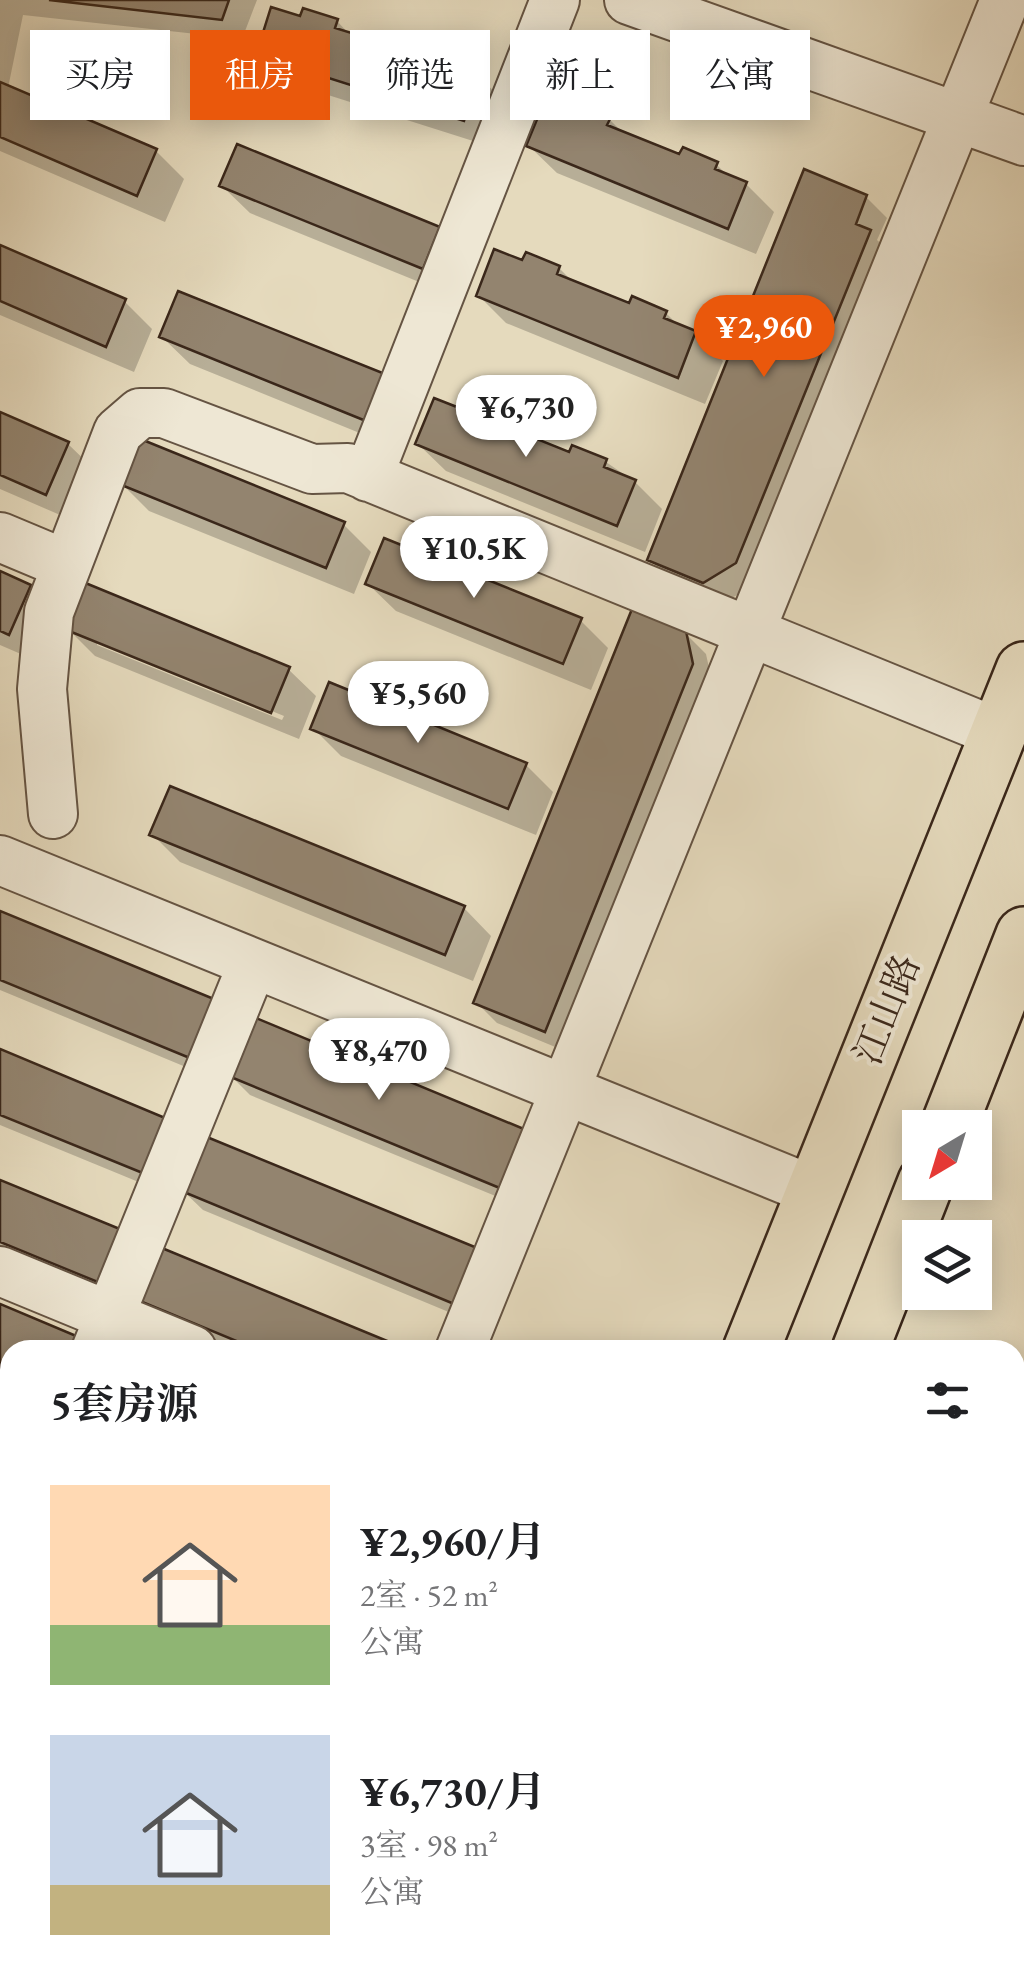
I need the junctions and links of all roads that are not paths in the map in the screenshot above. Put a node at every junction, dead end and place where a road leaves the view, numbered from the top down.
1 (555, 0) edge
2 (629, 0) edge
3 (1005, 0) edge
4 (957, 116) junction
5 (1024, 141) edge
6 (368, 476) junction
7 (0, 536) edge
8 (67, 565) junction
9 (749, 632) junction
10 (1024, 670) edge
11 (998, 733) junction
12 (52, 814) dead end
13 (0, 860) edge
14 (1024, 935) edge
15 (254, 963) junction
16 (565, 1090) junction
17 (955, 1110) edge
18 (814, 1191) junction
19 (919, 1200) edge
20 (0, 1270) edge
21 (103, 1333) edge
22 (140, 1340) edge
23 (464, 1340) edge
24 (755, 1340) edge
25 (864, 1340) edge

1 - 6 street
2 - 4 street
3 - 4 street
4 - 5 street
4 - 9 street
6 - 8 street
6 - 9 street
7 - 8 street
8 - 12 street
9 - 11 street
9 - 16 street
10 - 11 main road, 江山路
11 - 18 main road, 江山路
13 - 15 street
14 - 17 main road
15 - 16 street
15 - 21 street
16 - 18 street
16 - 23 street
18 - 24 main road, 江山路
19 - 25 main road
20 - 21 street
21 - 22 street

